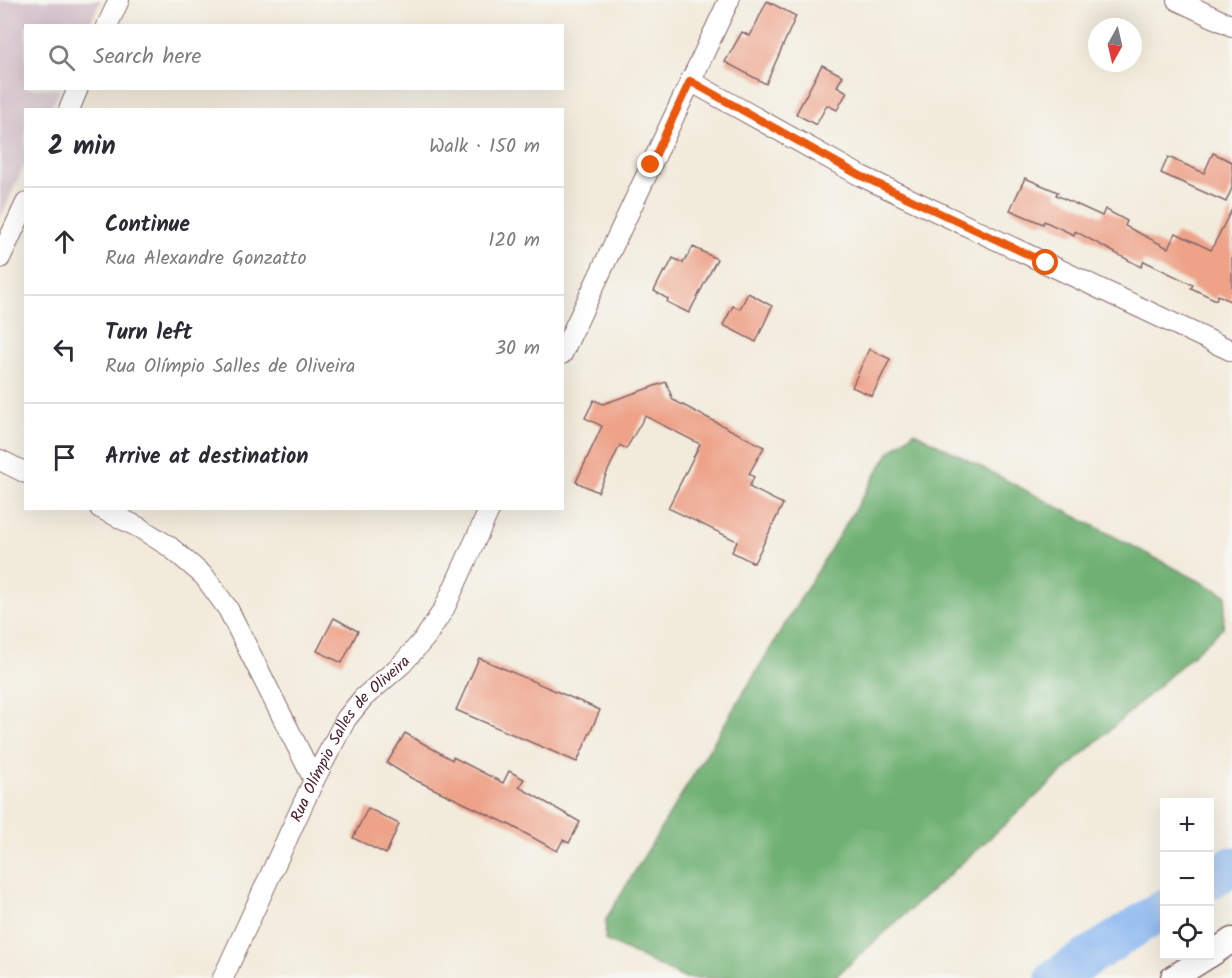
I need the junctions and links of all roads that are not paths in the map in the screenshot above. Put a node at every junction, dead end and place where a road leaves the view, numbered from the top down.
1 (119, 0) edge
2 (729, 0) edge
3 (1177, 0) edge
4 (108, 24) edge
5 (1232, 26) edge
6 (690, 81) junction
7 (77, 90) edge
8 (70, 108) edge
9 (24, 207) edge
10 (0, 258) edge
11 (564, 350) edge
12 (1232, 351) edge
13 (0, 460) edge
14 (24, 472) edge
15 (104, 510) edge
16 (489, 510) edge
17 (314, 780) junction
18 (1232, 940) edge
19 (1214, 952) edge
20 (1201, 960) edge
21 (223, 978) edge
22 (1173, 978) edge

1 - 4 street
2 - 6 street
3 - 5 street
6 - 11 street
6 - 12 street
7 - 8 street
9 - 10 street
13 - 14 street
15 - 17 street
16 - 17 street, Rua Olímpio Salles de Oliveira
17 - 21 street, Rua Olímpio Salles de Oliveira
18 - 19 street
20 - 22 street

